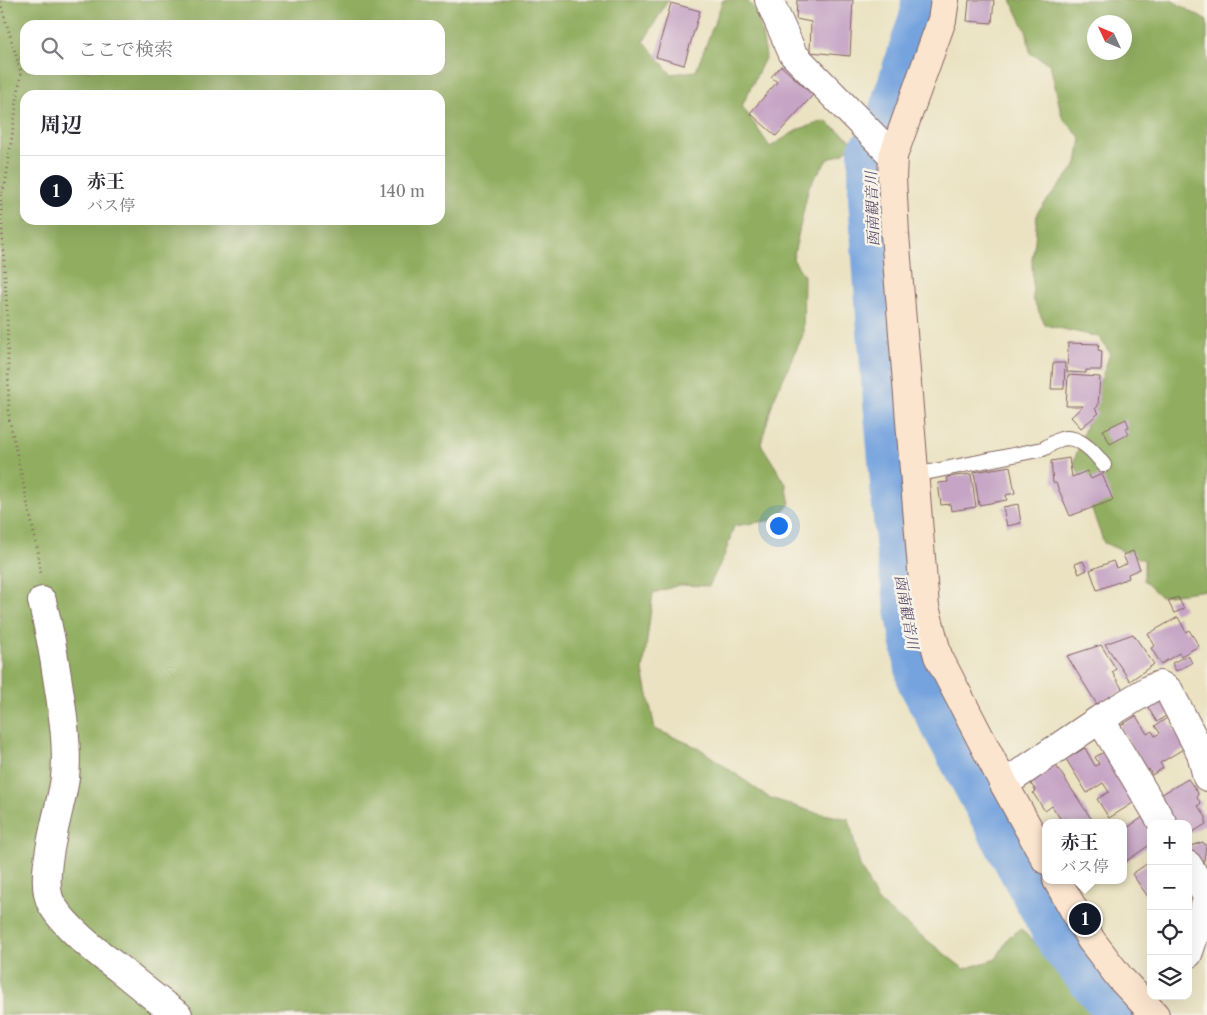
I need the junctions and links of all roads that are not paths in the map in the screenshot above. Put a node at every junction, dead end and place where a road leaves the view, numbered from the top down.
1 (769, 0) edge
2 (945, 0) edge
3 (893, 156) junction
4 (1104, 465) dead end
5 (915, 474) junction
6 (42, 601) road end
7 (1100, 719) junction
8 (1207, 777) edge
9 (1004, 784) junction
10 (1161, 820) edge
11 (1042, 853) edge
12 (1192, 872) edge
13 (1059, 884) edge
14 (1207, 896) edge
15 (1207, 900) edge
16 (1192, 943) edge
17 (1155, 1007) edge
18 (178, 1015) edge

1 - 3 street
2 - 3 street
3 - 5 street
4 - 5 lane
5 - 9 street
6 - 18 street
7 - 8 street
7 - 9 street
7 - 10 street
9 - 11 street
12 - 14 street
13 - 17 street
15 - 16 street

